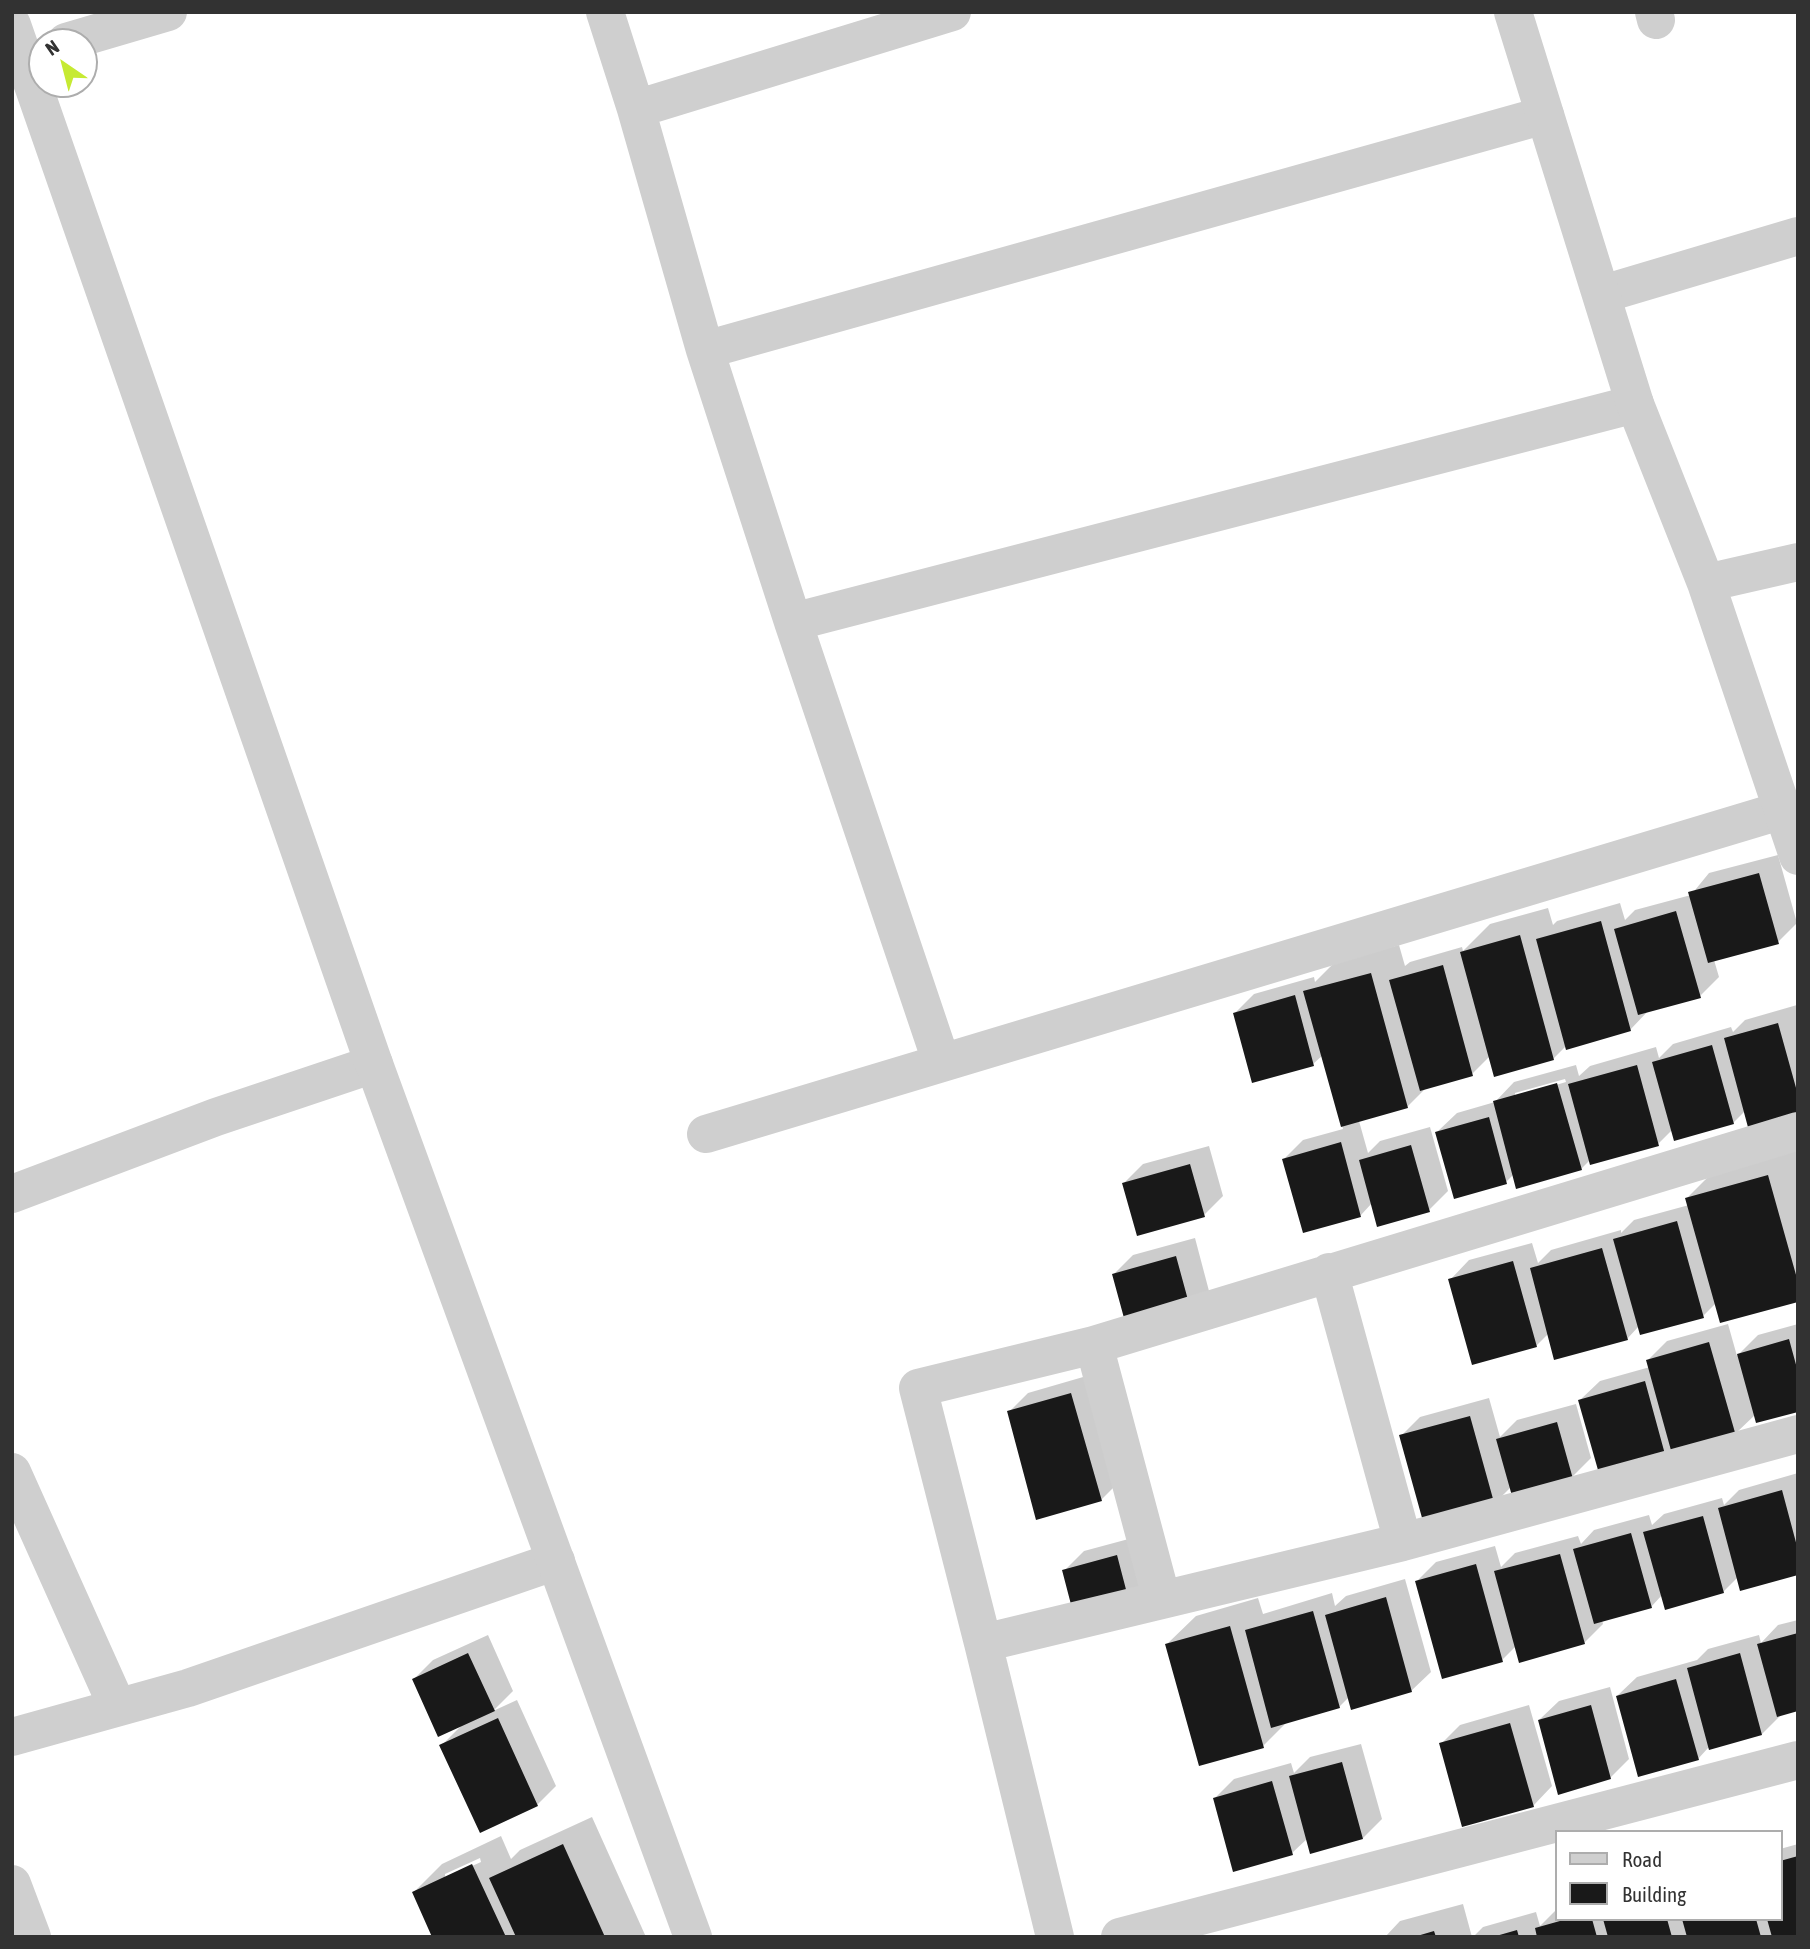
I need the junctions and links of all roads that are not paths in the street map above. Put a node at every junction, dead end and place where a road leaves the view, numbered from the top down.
1 (168, 12) edge
2 (605, 12) edge
3 (952, 12) edge
4 (1513, 12) edge
5 (98, 33) edge
6 (26, 43) edge
7 (636, 109) junction
8 (1545, 115) junction
9 (1798, 236) edge
10 (1603, 294) junction
11 (705, 350) junction
12 (1635, 404) junction
13 (1798, 562) edge
14 (1706, 583) junction
15 (793, 622) junction
16 (1783, 810) junction
17 (1798, 856) edge
18 (941, 1061) junction
19 (374, 1064) junction
20 (1798, 1131) edge
21 (706, 1133) dead end
22 (12, 1194) edge
23 (1329, 1272) junction
24 (1094, 1345) junction
25 (1798, 1434) edge
26 (12, 1472) edge
27 (1404, 1542) junction
28 (555, 1560) junction
29 (1162, 1600) junction
30 (983, 1643) junction
31 (117, 1706) junction
32 (12, 1737) edge
33 (1798, 1760) edge
34 (12, 1885) edge
35 (32, 1937) edge
36 (693, 1937) edge
37 (1055, 1937) edge
38 (1120, 1937) edge

1 - 5 street
2 - 7 street
3 - 7 street
4 - 8 street
6 - 19 street
7 - 11 street
8 - 10 street
8 - 11 street
9 - 10 street
10 - 12 street
11 - 15 street
12 - 14 street
12 - 15 street
13 - 14 street
14 - 16 street
15 - 18 street
16 - 17 street
16 - 18 street
18 - 21 street
19 - 22 street
19 - 28 street
20 - 23 street
23 - 24 street
23 - 27 street
24 - 29 street
24 - 30 street
25 - 27 street
26 - 31 street
27 - 29 street
28 - 31 street
28 - 36 street
29 - 30 street
30 - 37 street
31 - 32 street
33 - 38 street
34 - 35 street

